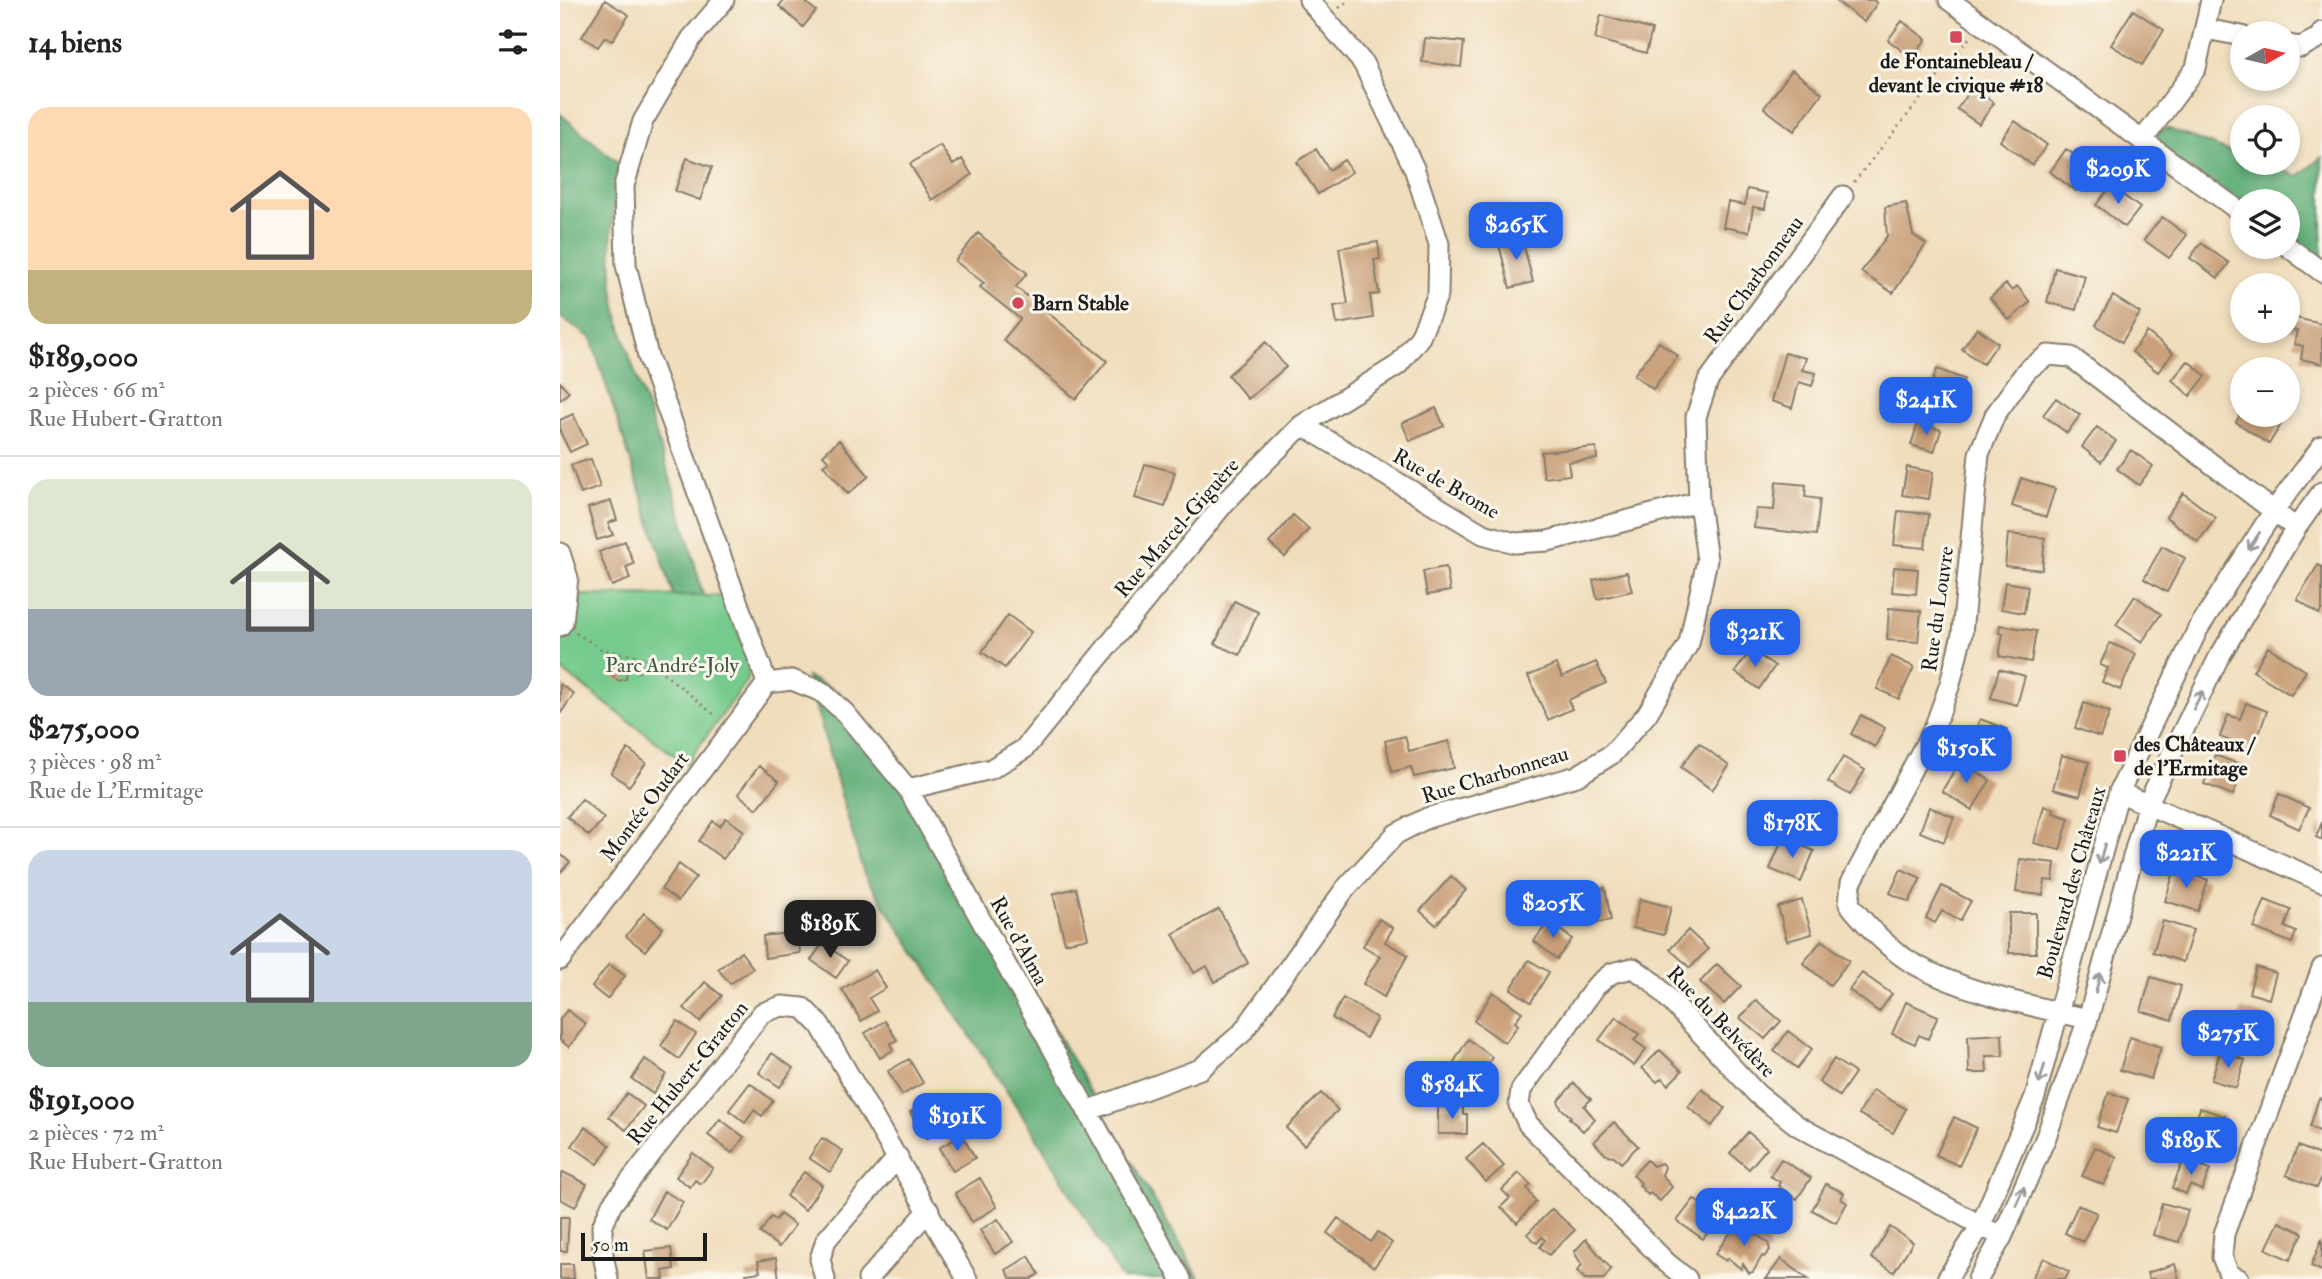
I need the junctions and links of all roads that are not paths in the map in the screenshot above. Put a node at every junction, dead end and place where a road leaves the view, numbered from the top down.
1 (724, 0) edge
2 (1309, 0) edge
3 (1949, 0) edge
4 (2211, 0) edge
5 (2206, 29) junction
6 (2322, 32) edge
7 (2230, 34) edge
8 (2300, 47) edge
9 (2142, 141) junction
10 (1843, 196) road end
11 (2230, 204) edge
12 (2300, 256) edge
13 (2322, 272) edge
14 (1302, 425) junction
15 (2322, 446) edge
16 (2322, 492) edge
17 (1699, 502) junction
18 (2273, 512) junction
19 (2296, 528) junction
20 (560, 553) edge
21 (568, 629) edge
22 (767, 683) junction
23 (908, 789) junction
24 (2119, 792) junction
25 (2148, 803) junction
26 (2322, 882) edge
27 (560, 960) edge
28 (2322, 968) edge
29 (2060, 1012) junction
30 (2088, 1019) junction
31 (1087, 1111) junction
32 (898, 1157) junction
33 (929, 1210) junction
34 (1980, 1227) junction
35 (2002, 1237) junction
36 (608, 1279) edge
37 (825, 1279) edge
38 (868, 1279) edge
39 (967, 1279) edge
40 (1181, 1279) edge
41 (1687, 1279) edge
42 (1947, 1279) edge
43 (1978, 1279) edge
44 (2239, 1279) edge

1 - 22 street
2 - 14 street, Rue Marcel-Giguère
3 - 9 street
4 - 5 street
5 - 7 street
5 - 9 street
6 - 8 street
9 - 11 street
10 - 17 street, Rue Charbonneau
12 - 13 street
14 - 17 street, Rue de Brome
14 - 23 street, Rue Marcel-Giguère
15 - 18 street, Boulevard des Châteaux
16 - 19 street
17 - 31 street, Rue Charbonneau
18 - 19 street, Rue du Louvre
18 -> 24 street, Boulevard des Châteaux
18 - 29 street, Rue du Louvre
25 -> 19 street
20 - 21 street
22 - 23 street, Rue d'Alma
22 - 27 street, Montée Oudart
23 - 31 street, Rue d'Alma
24 - 25 street
24 -> 29 street, Boulevard des Châteaux
25 - 26 street
30 -> 25 street
28 - 44 street
29 - 30 street, Rue du Louvre
29 -> 34 street, Boulevard des Châteaux
35 -> 30 street
31 - 40 street, Rue d'Alma
32 - 33 street, Rue Hubert-Gratton
32 - 36 street, Rue Hubert-Gratton
32 - 37 street
33 - 38 street
33 - 39 street, Rue Hubert-Gratton
34 - 35 street, Rue du Belvédère
34 - 41 street, Rue du Belvédère
34 - 42 street, Boulevard des Châteaux
35 - 43 street

